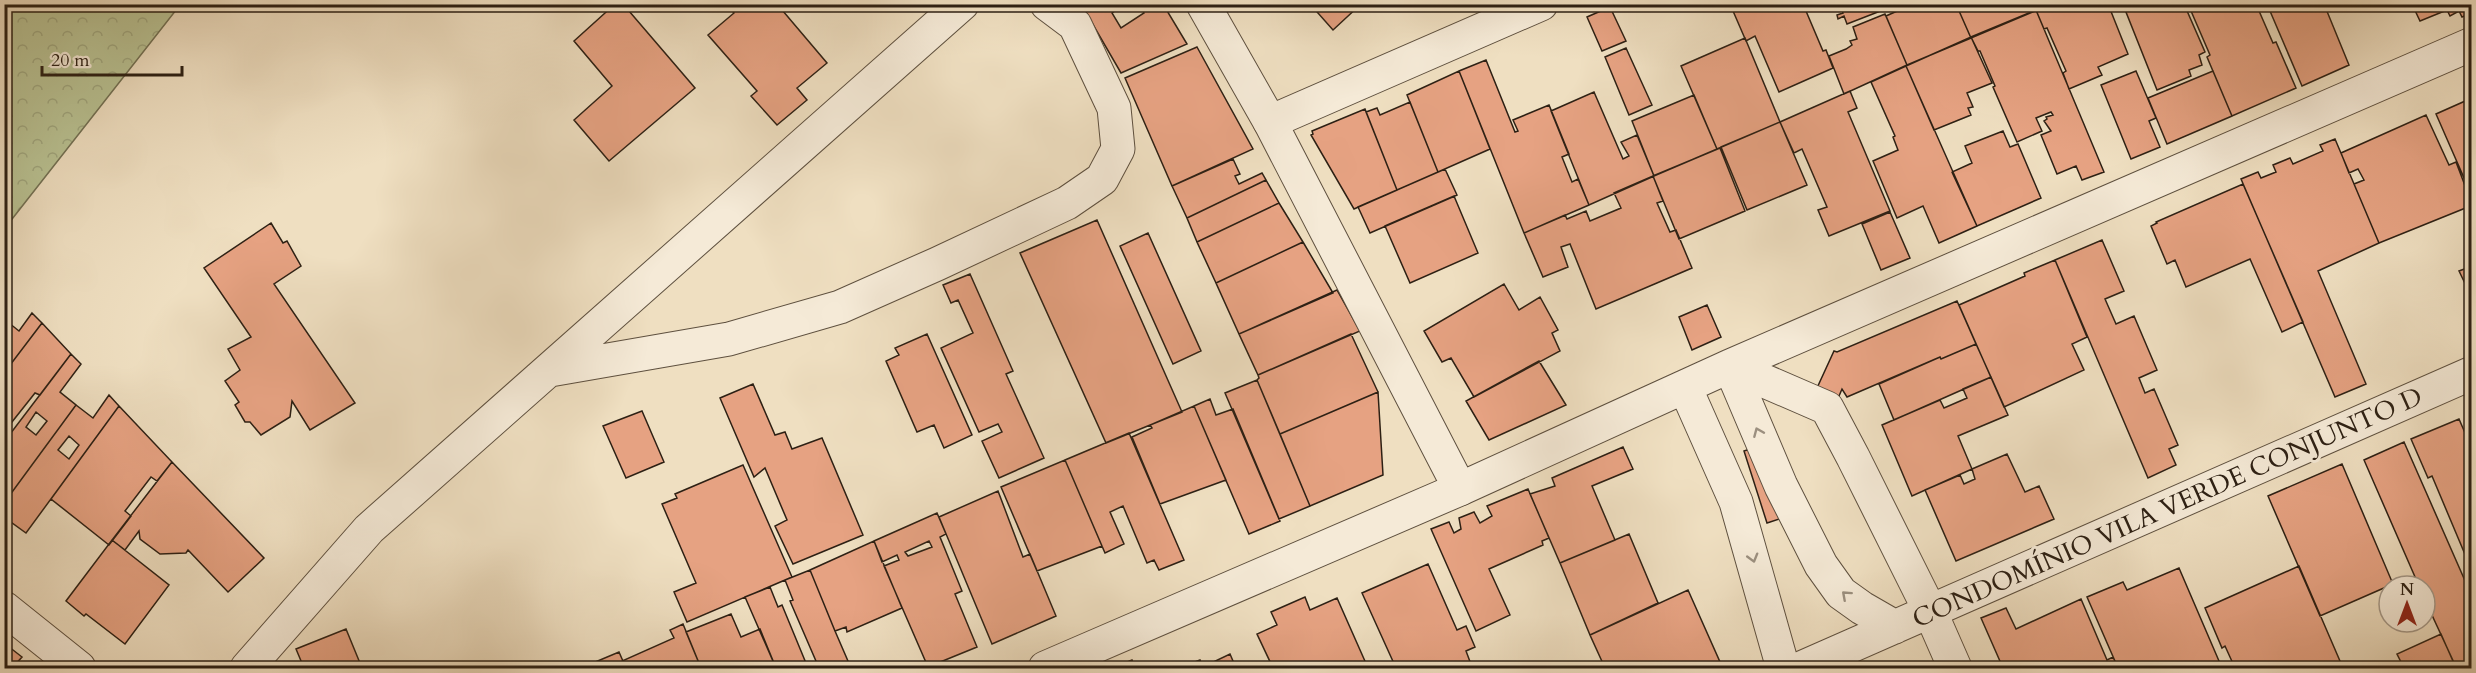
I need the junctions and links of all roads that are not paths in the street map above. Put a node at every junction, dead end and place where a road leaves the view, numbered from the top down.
1 (1047, 4) edge
2 (1203, 4) edge
3 (1541, 4) edge
4 (955, 7) edge
5 (2472, 44) edge
6 (1270, 122) junction
7 (1730, 366) junction
8 (550, 370) junction
9 (2472, 373) edge
10 (1684, 387) junction
11 (1460, 489) junction
12 (4, 608) edge
13 (1930, 611) junction
14 (1895, 627) junction
15 (80, 669) edge
16 (247, 669) edge
17 (1045, 669) edge
18 (1783, 669) edge
19 (1801, 669) edge
20 (1955, 669) edge

1 - 8 street
2 - 6 street
3 - 6 street
4 - 8 street
5 - 7 street
6 - 11 street
7 - 10 street
7 - 13 street
14 -> 7 street
8 - 16 street
9 - 13 street, CONDOMÍNIO VILA VERDE CONJUNTO D
10 - 11 street
10 -> 18 street
11 - 17 street
12 - 15 street
13 - 14 street, CONDOMÍNIO VILA VERDE CONJUNTO D
13 - 20 street
14 - 19 street, CONDOMÍNIO VILA VERDE CONJUNTO D

